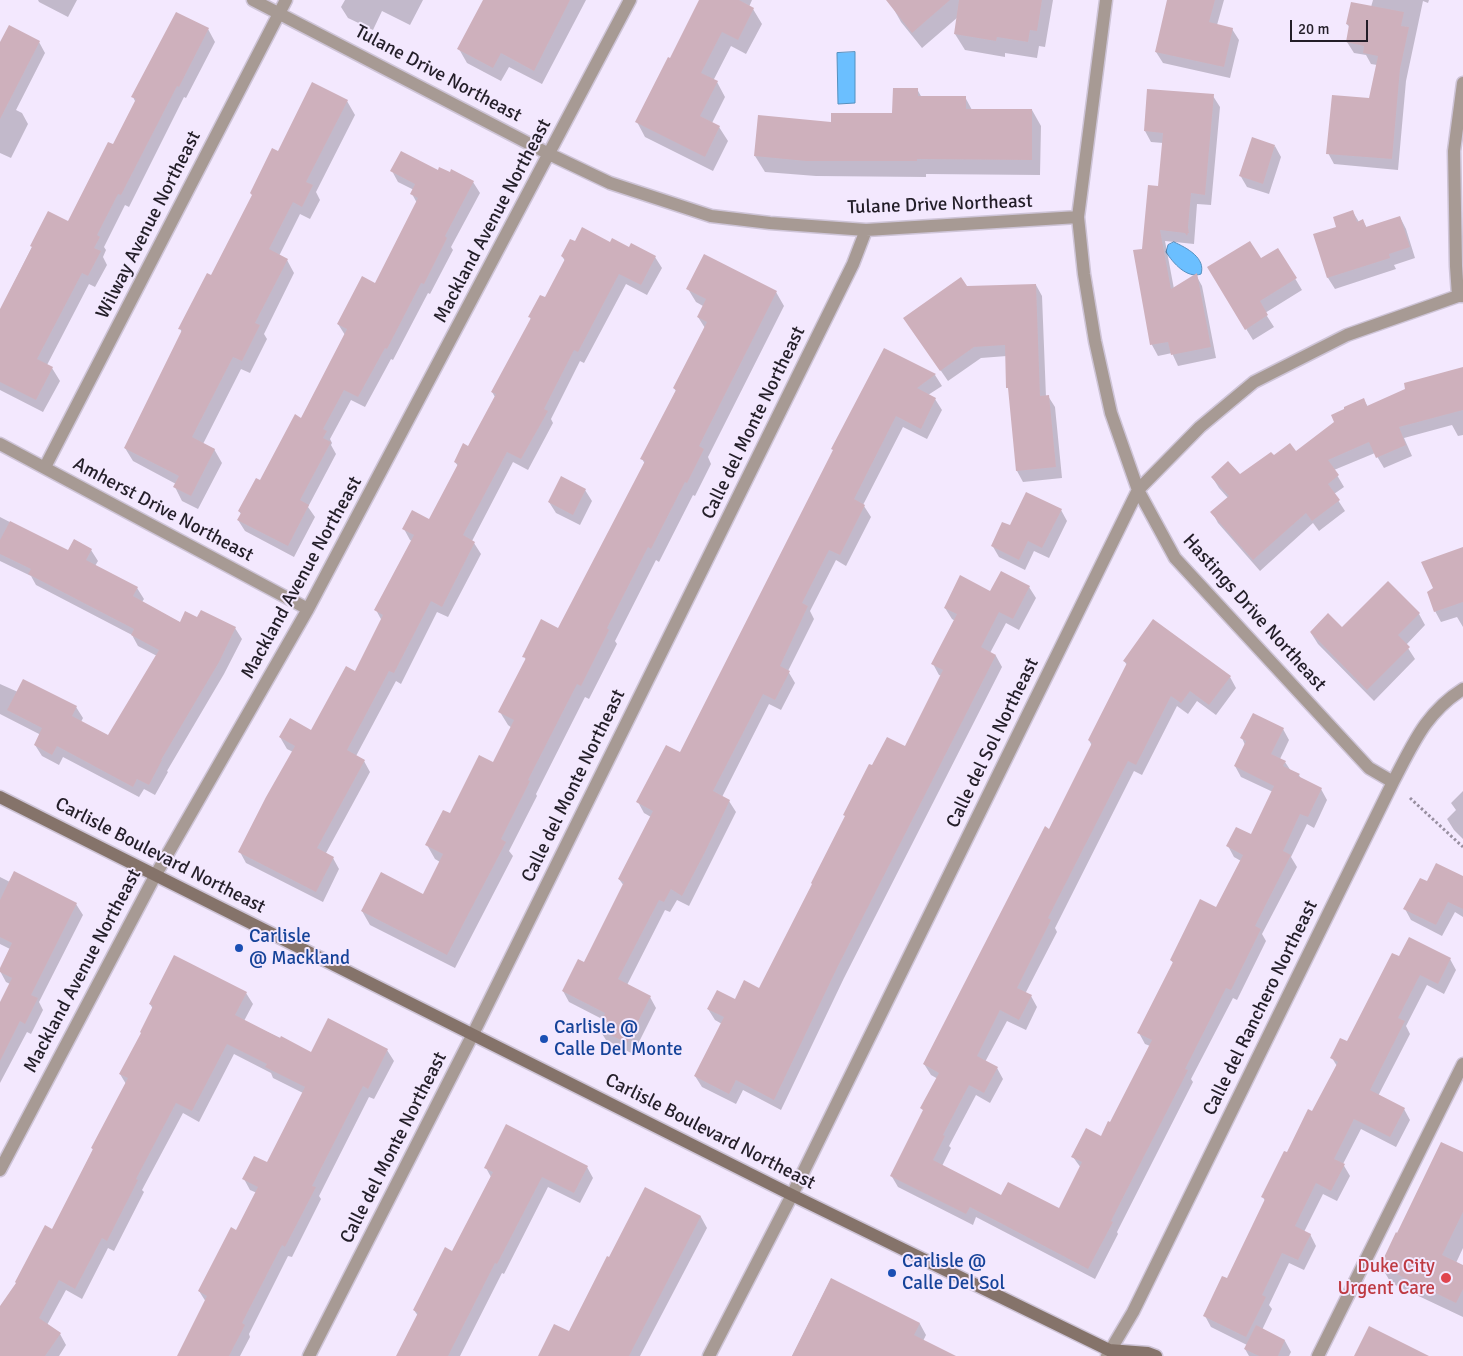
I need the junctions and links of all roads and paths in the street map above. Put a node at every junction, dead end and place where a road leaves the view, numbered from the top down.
1 (253, 0) edge
2 (286, 0) edge
3 (630, 0) edge
4 (1106, 0) edge
5 (279, 13) junction
6 (1463, 82) edge
7 (549, 154) junction
8 (1078, 217) junction
9 (866, 230) junction
10 (1461, 296) edge
11 (0, 444) edge
12 (45, 468) junction
13 (1138, 490) junction
14 (308, 609) junction
15 (1463, 689) edge
16 (1393, 782) junction
17 (0, 797) edge
18 (1410, 798) dead end
19 (1463, 848) edge
20 (155, 876) junction
21 (473, 1034) junction
22 (1463, 1064) edge
23 (5, 1148) edge
24 (0, 1170) edge
25 (792, 1195) junction
26 (1110, 1354) edge
27 (309, 1356) edge
28 (709, 1356) edge
29 (1156, 1356) edge
30 (1318, 1356) edge

1 - 5 street, Tulane Drive Northeast
2 - 5 street, Wilway Avenue Northeast
3 - 7 street, Mackland Avenue Northeast
4 - 8 street, Hastings Drive Northeast
5 - 7 street, Tulane Drive Northeast
5 - 12 street, Wilway Avenue Northeast
6 - 10 street
7 - 9 street, Tulane Drive Northeast
7 - 14 street, Mackland Avenue Northeast
8 - 9 street, Tulane Drive Northeast
8 - 13 street, Hastings Drive Northeast
9 - 21 street, Calle del Monte Northeast
10 - 13 street, Calle del Sol Northeast
11 - 12 street, Amherst Drive Northeast
12 - 14 street, Amherst Drive Northeast
13 - 16 street, Hastings Drive Northeast
13 - 25 street, Calle del Sol Northeast
14 - 20 street, Mackland Avenue Northeast
15 - 16 street, Calle del Ranchero Northeast
16 - 26 street, Calle del Ranchero Northeast
17 - 20 main road, Carlisle Boulevard Northeast
18 - 19 path
20 - 21 main road, Carlisle Boulevard Northeast
20 - 23 street, Mackland Avenue Northeast
21 - 25 main road, Carlisle Boulevard Northeast
21 - 27 street, Calle del Monte Northeast
22 - 30 street
23 - 24 street, Mackland Avenue Northeast
25 - 26 main road, Carlisle Boulevard Northeast
25 - 28 street, Calle del Sol Northeast
26 - 29 main road, Carlisle Boulevard Northeast

